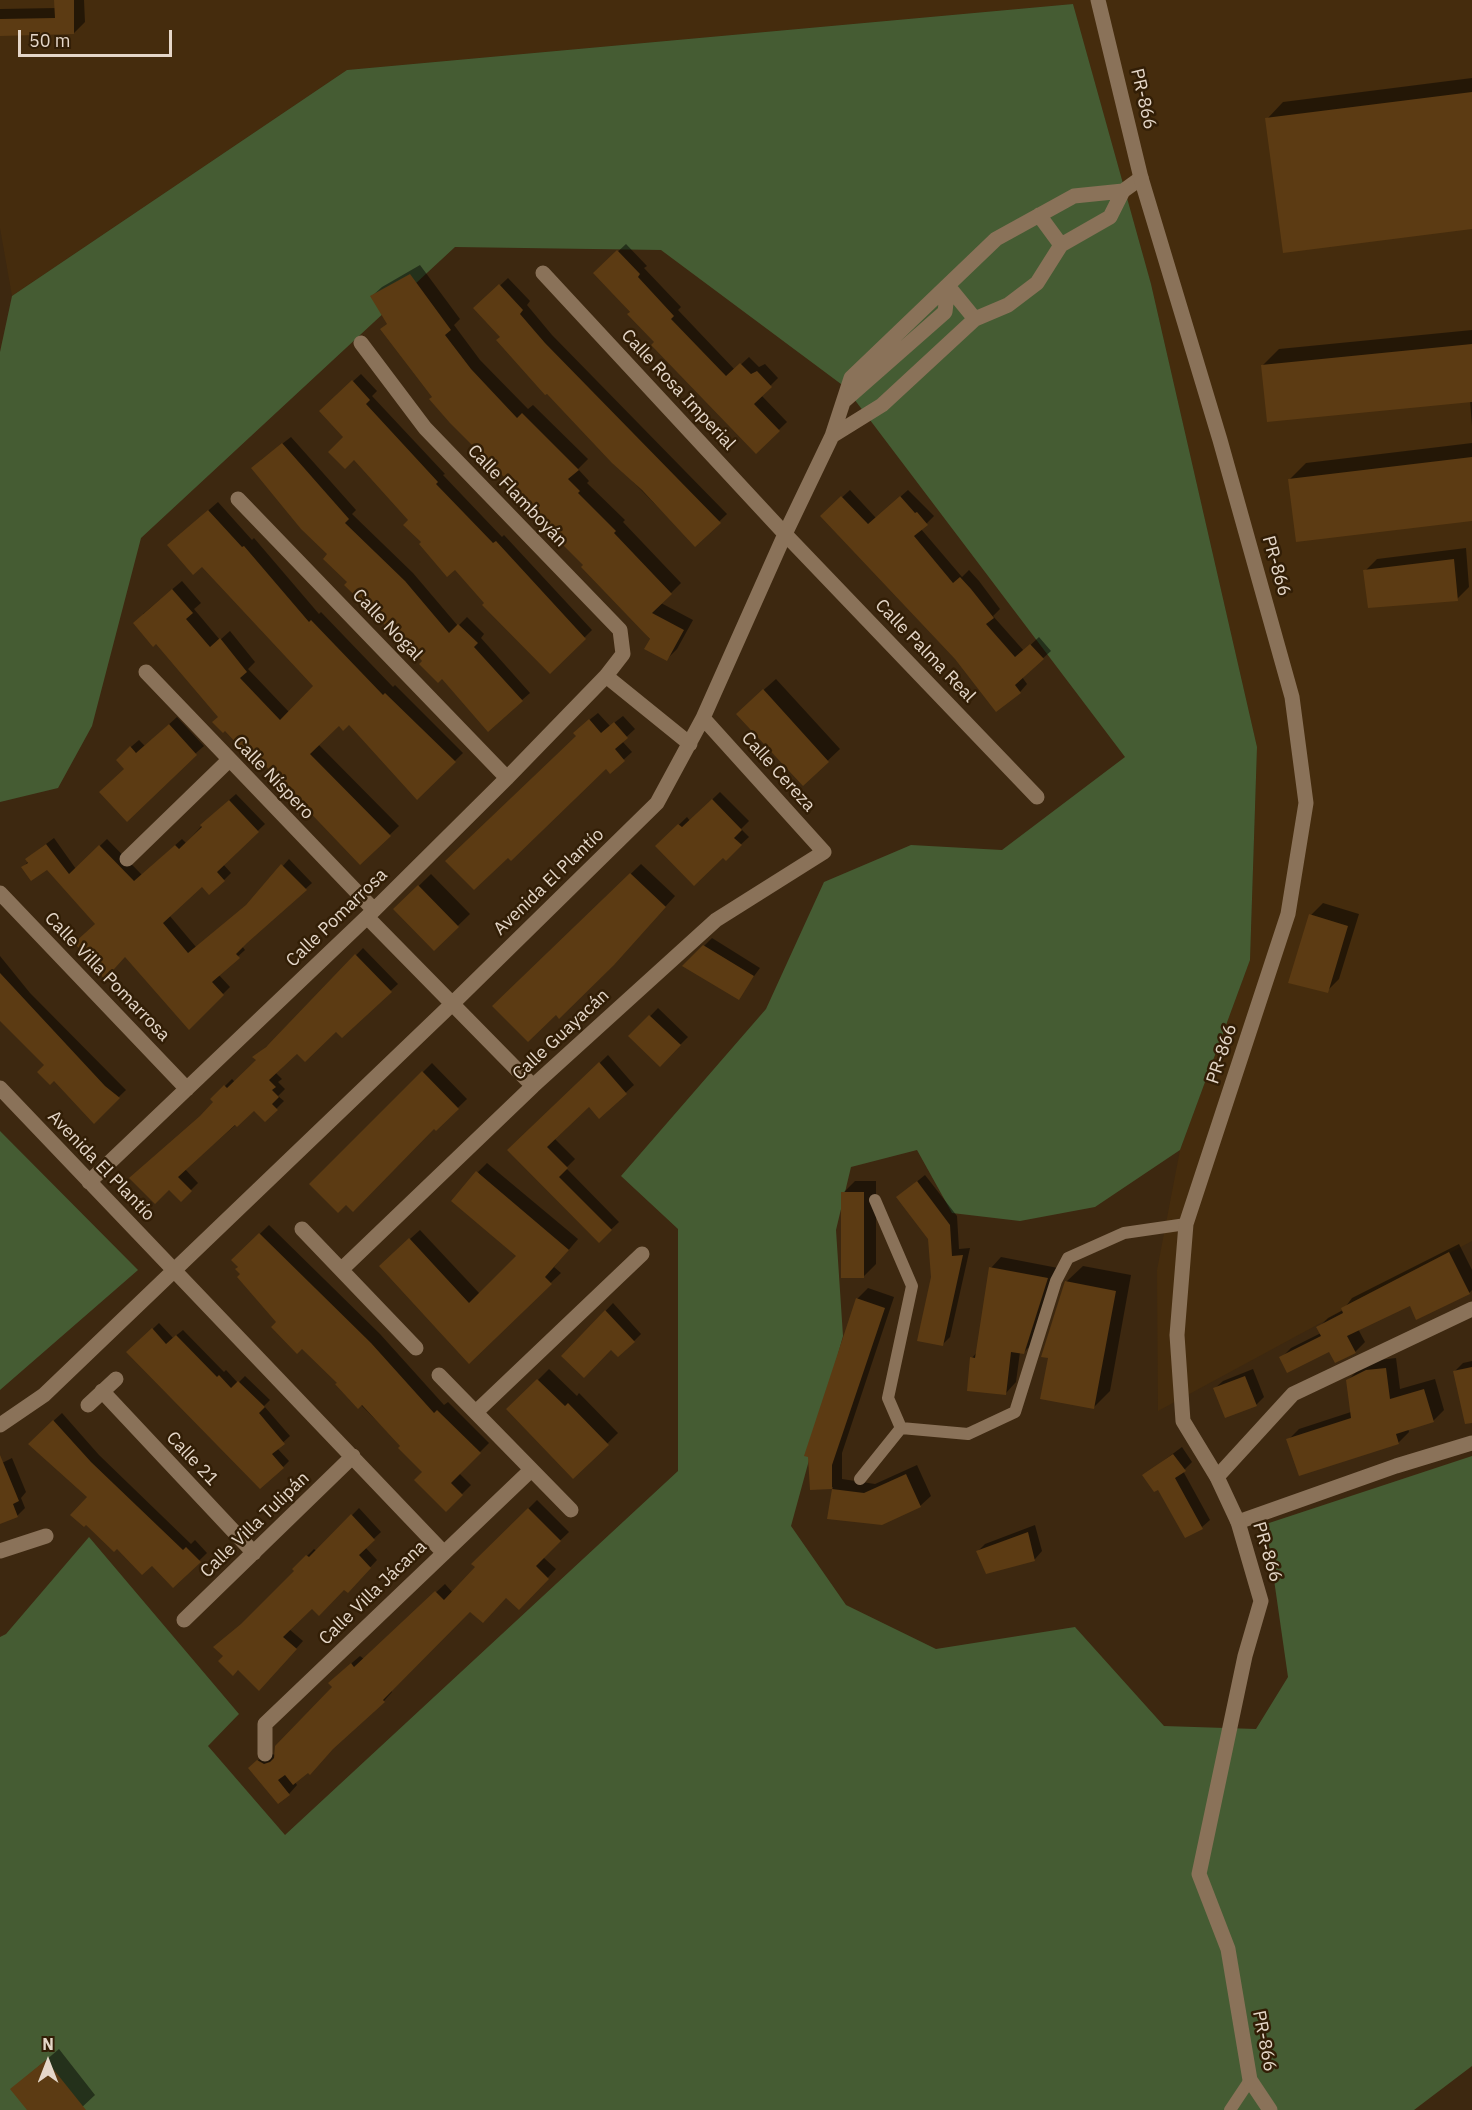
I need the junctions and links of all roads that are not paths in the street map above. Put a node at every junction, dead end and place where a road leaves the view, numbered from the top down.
1 (1098, 0) edge
2 (1141, 178) junction
3 (1123, 191) junction
4 (1039, 215) junction
5 (1061, 245) junction
6 (543, 273) dead end
7 (948, 286) junction
8 (975, 319) junction
9 (361, 343) dead end
10 (832, 436) junction
11 (238, 499) dead end
12 (784, 534) junction
13 (146, 672) dead end
14 (606, 676) junction
15 (703, 718) junction
16 (690, 744) junction
17 (228, 761) junction
18 (507, 778) junction
19 (1037, 797) dead end
20 (824, 852) joint
21 (127, 858) dead end
22 (0, 893) edge
23 (370, 914) junction
24 (452, 1004) junction
25 (533, 1086) junction
26 (0, 1088) edge
27 (187, 1089) junction
28 (89, 1182) junction
29 (875, 1200) dead end
30 (1186, 1224) junction
31 (302, 1229) dead end
32 (642, 1254) dead end
33 (342, 1269) junction
34 (174, 1270) junction
35 (1472, 1309) edge
36 (416, 1348) dead end
37 (439, 1375) dead end
38 (116, 1379) dead end
39 (102, 1392) junction
40 (88, 1405) dead end
41 (476, 1412) junction
42 (0, 1425) edge
43 (901, 1428) junction
44 (1472, 1443) edge
45 (352, 1456) junction
46 (531, 1470) junction
47 (1217, 1477) junction
48 (860, 1479) dead end
49 (571, 1510) dead end
50 (1238, 1522) junction
51 (46, 1536) dead end
52 (0, 1551) edge
53 (443, 1552) junction
54 (254, 1553) junction
55 (184, 1620) dead end
56 (265, 1754) dead end
57 (1250, 2080) junction
58 (1230, 2110) edge
59 (1269, 2110) edge

1 - 2 street, PR-866 / PR-866
2 - 3 street
2 - 30 street, PR-866 / PR-866
3 - 4 street, Avenida El Plantío
3 - 5 street
4 - 5 street
4 - 7 street, Avenida El Plantío
5 - 8 street
6 - 12 street, Calle Rosa Imperial
7 - 8 street
7 - 10 street, Avenida El Plantío
8 - 10 street
9 - 14 street, Calle Flamboyán
10 - 12 street, Avenida El Plantío
11 - 18 street, Calle Nogal
12 - 15 street, Avenida El Plantío
12 - 19 street, Calle Palma Real
13 - 17 street, Calle Níspero
14 - 16 street
14 - 18 street, Calle Pomarrosa
15 - 16 street, Avenida El Plantío
15 - 20 street, Calle Cereza
16 - 24 street, Avenida El Plantío
17 - 21 street
17 - 23 street, Calle Níspero
18 - 23 street, Calle Pomarrosa
20 - 25 street, Calle Guayacán
22 - 27 street, Calle Villa Pomarrosa
23 - 24 street, Calle Níspero
23 - 27 street, Calle Pomarrosa
24 - 25 street, Calle Níspero
24 - 34 street, Avenida El Plantío
25 - 33 street, Calle Guayacán
26 - 28 street, Avenida El Plantío
27 - 28 street, Calle Pomarrosa
28 - 34 street, Avenida El Plantío
29 - 43 lane
30 - 43 lane
30 - 47 street, PR-866 / PR-866
31 - 33 street
32 - 41 street
33 - 36 street
34 - 42 street, Avenida El Plantío
34 - 45 street
35 - 47 street
37 - 41 street
38 - 39 street
39 - 40 street
39 - 54 street, Calle 21
41 - 46 street
43 - 48 lane
44 - 50 street
45 - 53 street
45 - 54 street, Calle Villa Tulipán
46 - 49 street
46 - 53 street, Calle Villa Jácana
47 - 50 street, PR-866 / PR-866
50 - 57 street, PR-866 / PR-866
51 - 52 street
53 - 56 street, Calle Villa Jácana
54 - 55 street, Calle Villa Tulipán
57 - 58 lane
57 - 59 street, PR-866 / PR-866

